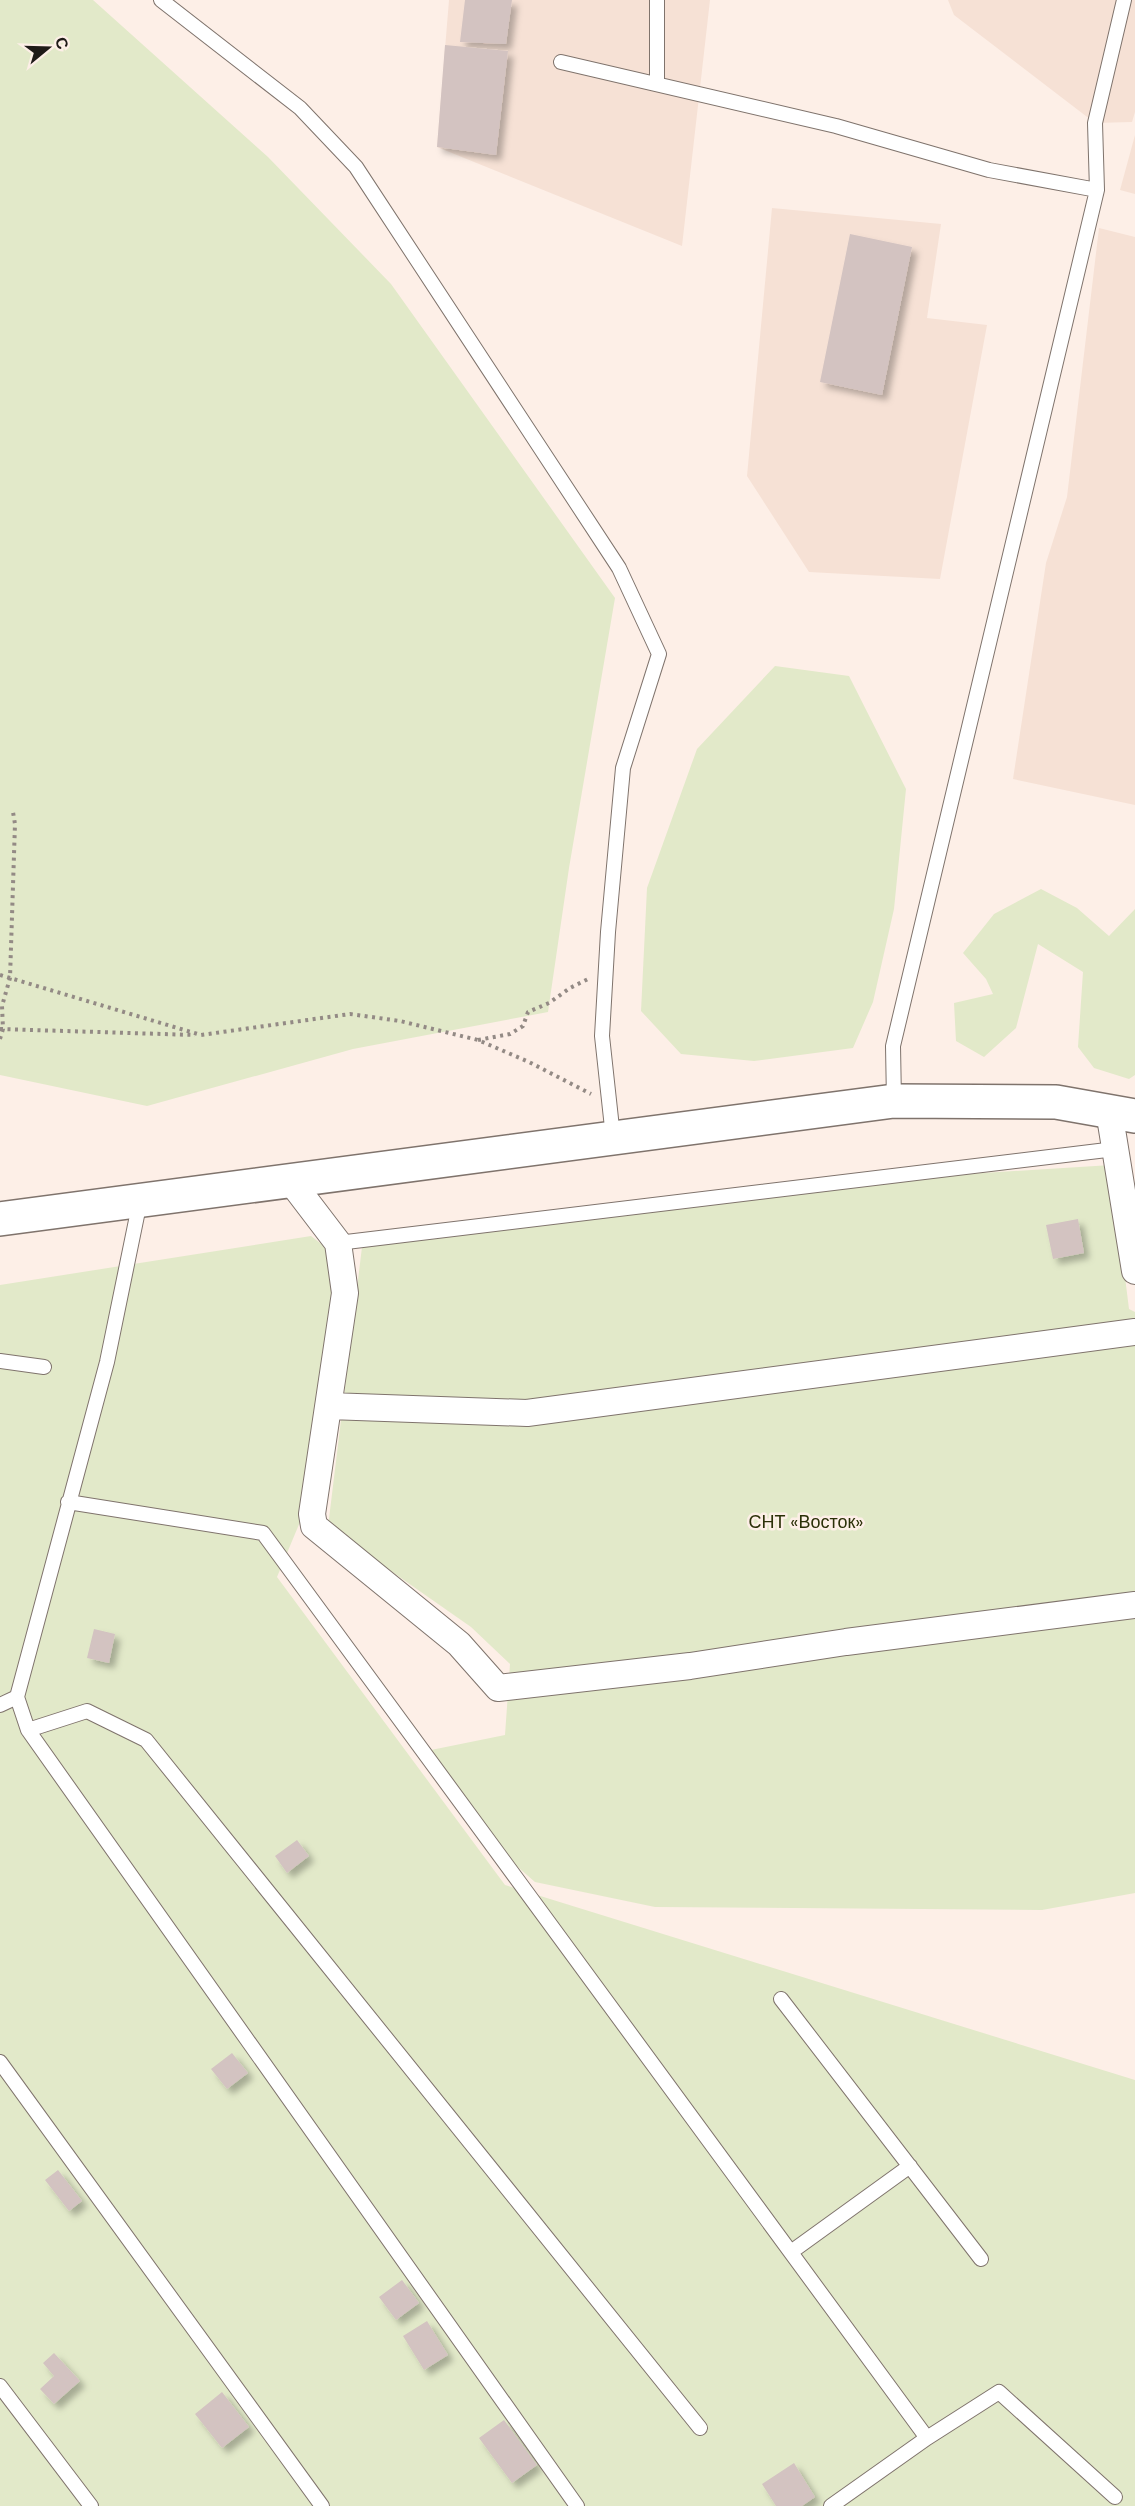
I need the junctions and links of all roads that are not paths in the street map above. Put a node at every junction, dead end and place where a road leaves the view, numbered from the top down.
1 (161, 0) edge
2 (657, 0) edge
3 (1124, 0) edge
4 (561, 62) dead end
5 (657, 84) junction
6 (1097, 190) junction
7 (894, 1101) junction
8 (1122, 1113) edge
9 (612, 1137) junction
10 (1115, 1149) junction
11 (291, 1180) junction
12 (141, 1200) junction
13 (0, 1219) edge
14 (338, 1243) junction
15 (1135, 1271) edge
16 (1135, 1332) edge
17 (0, 1361) edge
18 (44, 1367) dead end
19 (328, 1406) junction
20 (68, 1502) junction
21 (1135, 1605) edge
22 (17, 1697) junction
23 (0, 1705) edge
24 (28, 1730) junction
25 (781, 1999) dead end
26 (0, 2062) edge
27 (910, 2166) junction
28 (791, 2252) junction
29 (981, 2259) dead end
30 (0, 2386) edge
31 (700, 2428) dead end
32 (927, 2438) junction
33 (1115, 2497) dead end
34 (91, 2506) edge
35 (322, 2506) edge
36 (577, 2506) edge
37 (831, 2506) edge

1 - 9 lane
2 - 5 lane
3 - 6 lane
4 - 5 lane
5 - 6 lane
6 - 7 lane
7 - 8 main road
7 - 9 main road
8 - 10 street
9 - 11 main road
10 - 14 lane
10 - 15 street
11 - 12 main road
11 - 14 street
12 - 13 main road
12 - 20 lane
14 - 19 street
16 - 19 street
17 - 18 lane
19 - 21 street
20 - 22 lane
20 - 28 lane
22 - 23 lane
22 - 24 lane
24 - 31 lane
24 - 36 lane
25 - 27 lane
26 - 35 lane
27 - 28 lane
27 - 29 lane
28 - 32 lane
30 - 34 lane
32 - 33 lane
32 - 37 lane

